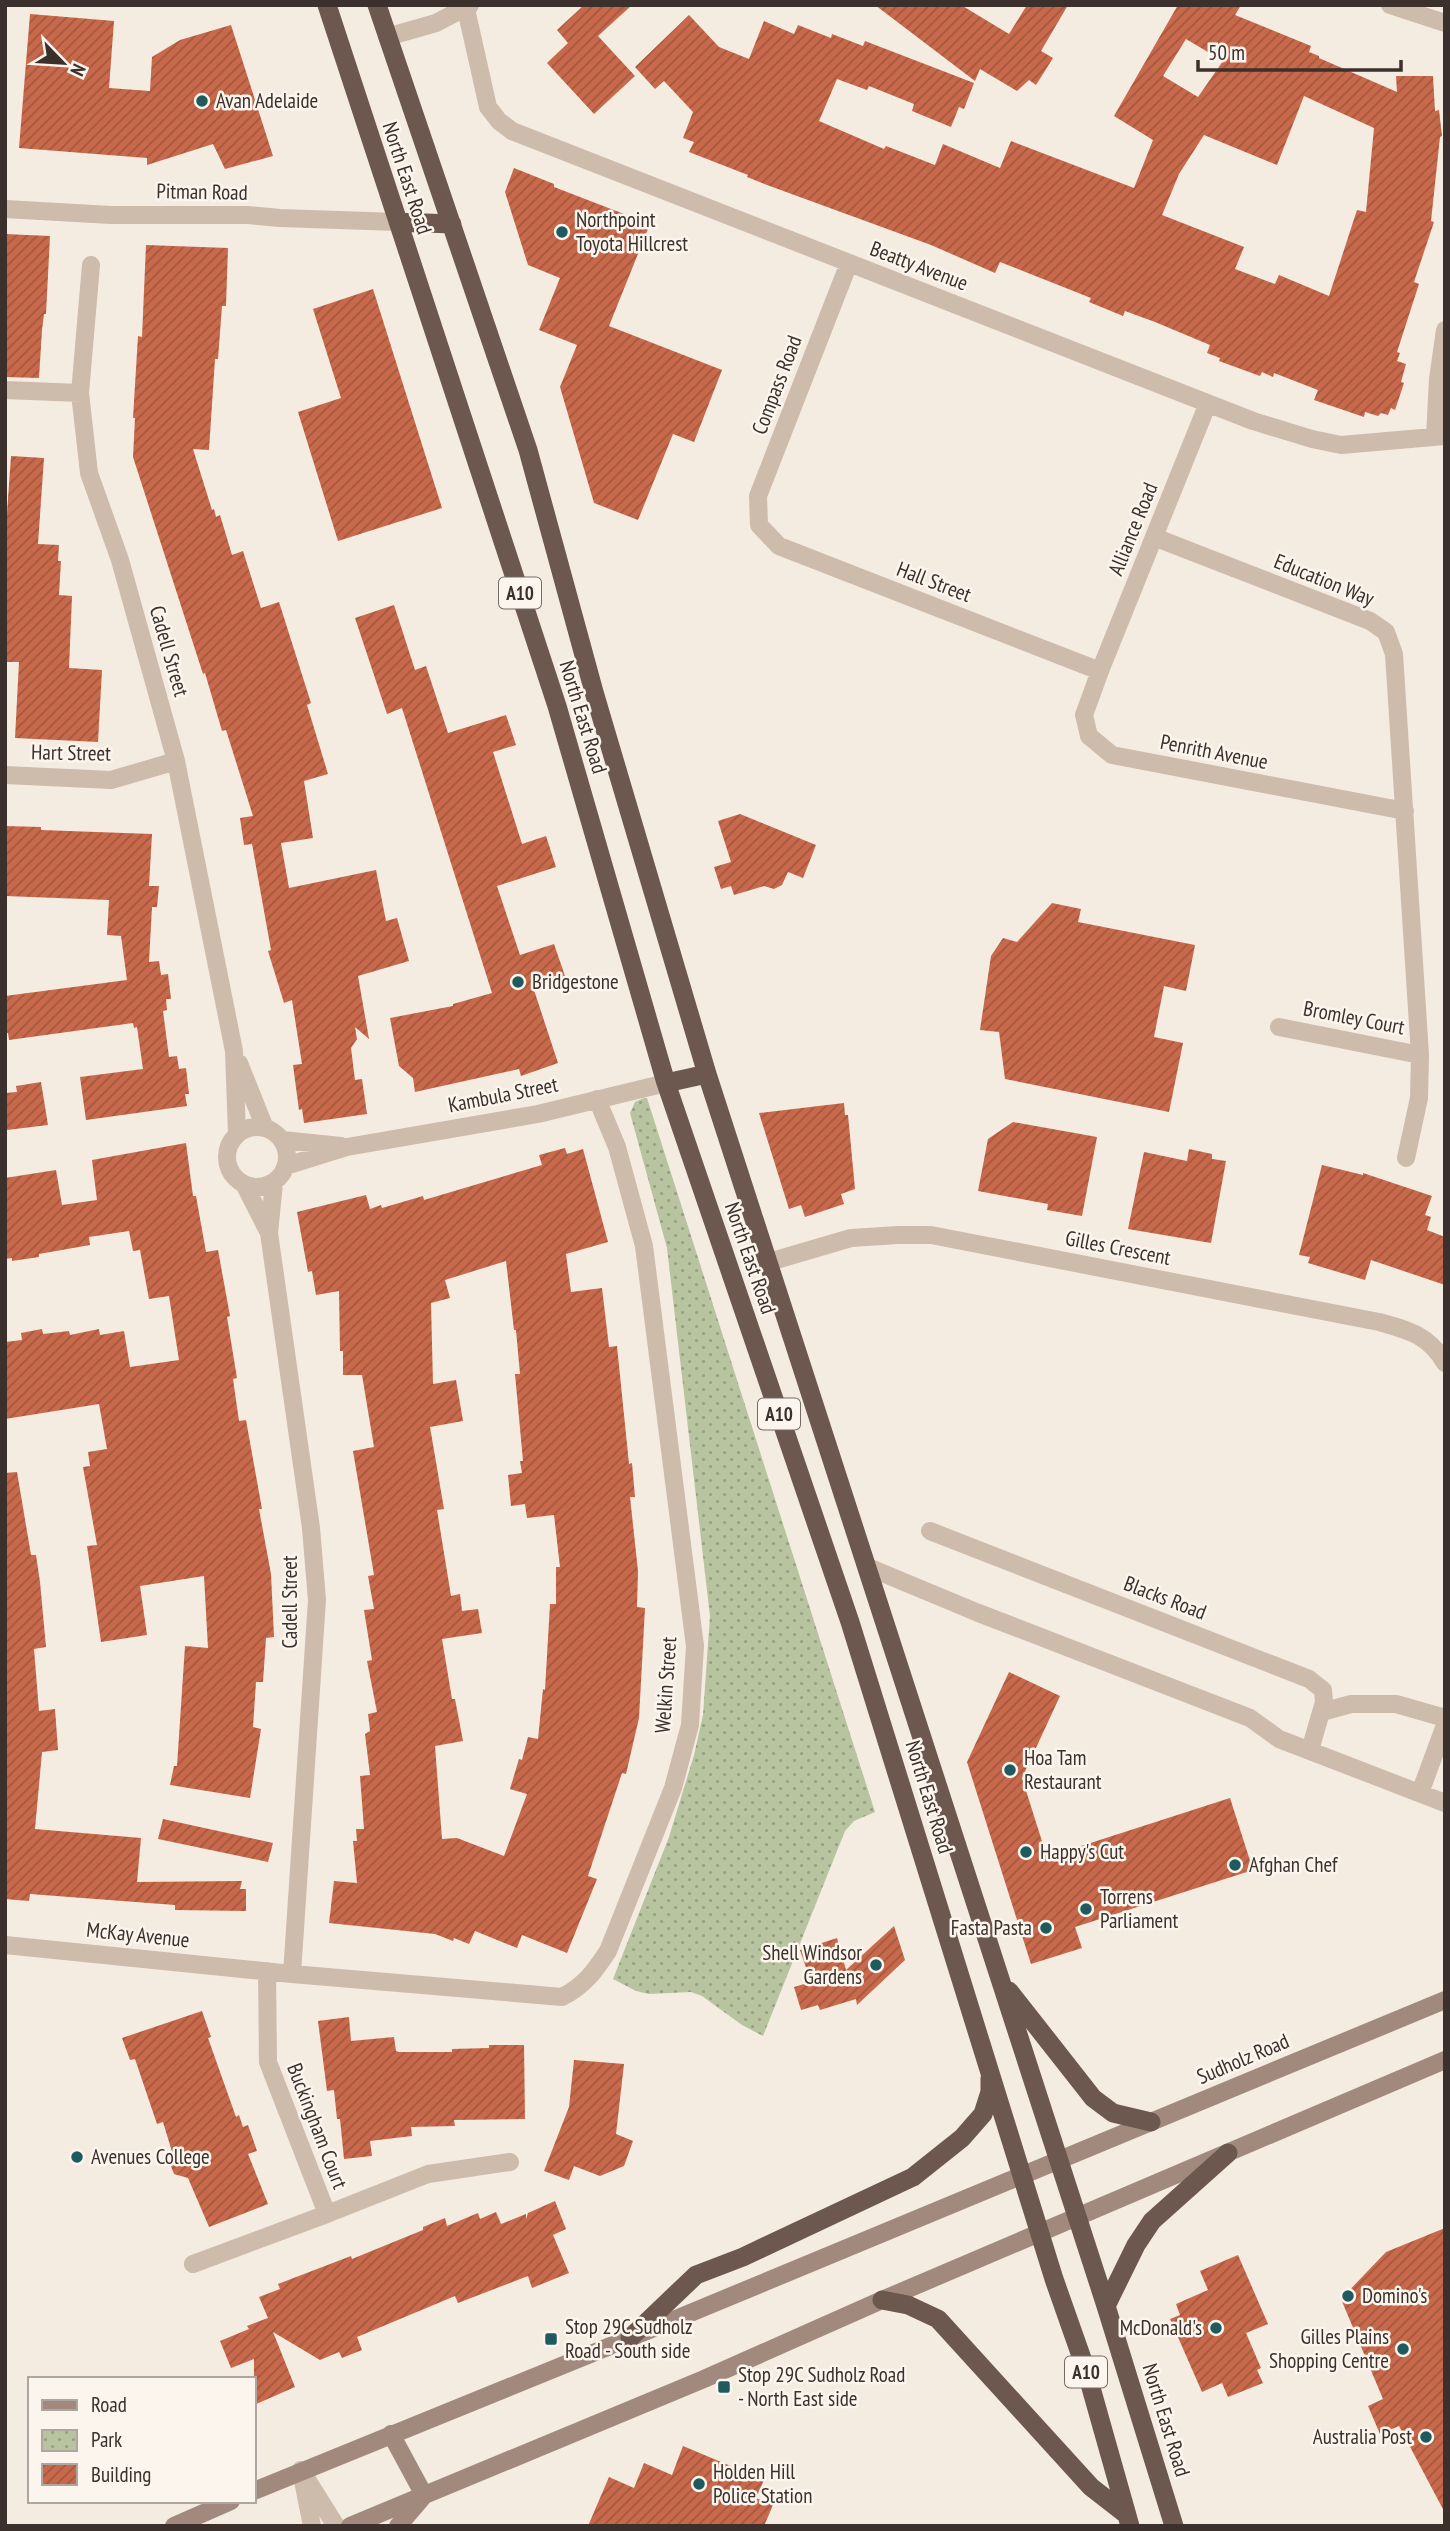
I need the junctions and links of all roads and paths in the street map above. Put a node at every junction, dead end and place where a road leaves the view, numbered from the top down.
1 (327, 5) edge
2 (377, 5) edge
3 (1390, 5) edge
4 (468, 7) edge
5 (1445, 7) edge
6 (1418, 15) junction
7 (1445, 23) edge
8 (387, 37) junction
9 (5, 209) edge
10 (398, 222) junction
11 (453, 224) junction
12 (849, 263) junction
13 (91, 265) dead end
14 (1445, 330) edge
15 (5, 390) edge
16 (80, 393) junction
17 (1208, 403) junction
18 (1440, 436) edge
19 (759, 525) joint
20 (1154, 537) junction
21 (1100, 671) junction
22 (176, 761) junction
23 (5, 775) edge
24 (1405, 811) junction
25 (1279, 1027) dead end
26 (234, 1051) junction
27 (1420, 1055) junction
28 (707, 1074) junction
29 (666, 1083) junction
30 (597, 1099) junction
31 (265, 1128) junction
32 (237, 1134) junction
33 (282, 1140) junction
34 (347, 1147) junction
35 (1406, 1158) dead end
36 (286, 1166) junction
37 (274, 1183) junction
38 (245, 1186) junction
39 (269, 1233) junction
40 (769, 1262) junction
41 (1445, 1363) edge
42 (930, 1531) dead end
43 (868, 1567) junction
44 (1322, 1712) junction
45 (1445, 1718) edge
46 (1444, 1733) edge
47 (1310, 1750) junction
48 (1420, 1793) junction
49 (1445, 1803) edge
50 (5, 1945) edge
51 (267, 1971) junction
52 (292, 1974) junction
53 (1000, 1979) junction
54 (1445, 2000) edge
55 (1445, 2060) edge
56 (989, 2069) junction
57 (1151, 2122) junction
58 (1228, 2153) junction
59 (1059, 2160) junction
60 (510, 2162) dead end
61 (1022, 2175) junction
62 (327, 2214) junction
63 (1077, 2216) junction
64 (1040, 2232) junction
65 (193, 2264) dead end
66 (881, 2300) junction
67 (1106, 2306) junction
68 (630, 2338) junction
69 (391, 2434) junction
70 (301, 2470) junction
71 (256, 2490) edge
72 (424, 2495) junction
73 (226, 2503) edge
74 (1128, 2520) edge
75 (174, 2526) edge
76 (312, 2526) edge
77 (337, 2526) edge
78 (350, 2526) edge
79 (398, 2526) edge
80 (1174, 2526) edge

1 - 10 highway, North East Road / A10
2 - 8 highway, North East Road / A10
3 - 6 street
4 - 8 street
4 - 12 street, Beatty Avenue
5 - 6 street
6 - 7 street
8 - 11 highway, North East Road / A10
9 - 10 street, Pitman Road
10 - 11 highway
10 - 29 highway, North East Road / A10
11 - 28 highway, North East Road / A10
12 - 17 street, Beatty Avenue
12 - 19 street, Compass Road
13 - 16 street, Cadell Street
14 - 18 street
15 - 16 street
16 - 22 street, Cadell Street
17 - 18 street, Beatty Avenue
17 - 20 street, Alliance Road
19 - 21 street, Hall Street
20 - 21 street, Alliance Road
20 - 24 street, Education Way
21 - 24 street, Penrith Avenue
22 - 23 street, Hart Street
22 - 26 street, Cadell Street
24 - 27 street, Education Way
25 - 27 street, Bromley Court
26 - 31 street, Cadell Street
26 - 32 street, Cadell Street
27 - 35 street, Education Way
28 - 29 highway
28 - 40 highway, North East Road / A10
29 - 30 street, Kambula Street
29 - 56 highway, North East Road / A10
30 - 34 street, Kambula Street
30 - 52 street, Welkin Street
31 - 32 street
31 - 33 street
32 - 38 street
33 - 34 street, Kambula Street
33 - 36 street
34 - 36 street, Kambula Street
36 - 37 street
37 - 38 street
37 - 39 street, Cadell Street
38 - 39 street, Cadell Street
39 - 52 street, Cadell Street
40 - 41 street, Gilles Crescent
40 - 43 highway, North East Road / A10
42 - 44 street, Blacks Road
43 - 47 street
43 - 53 highway, North East Road / A10
44 - 45 street
44 - 47 street
46 - 48 street
47 - 48 street
48 - 49 street
50 - 51 street, McKay Avenue
51 - 52 street, Welkin Street
51 - 62 street, Buckingham Court
53 - 57 highway
53 - 59 highway, North East Road / A10
54 - 57 main road, Sudholz Road
55 - 58 main road
56 - 61 highway, North East Road / A10
56 - 68 highway
57 - 59 main road, Sudholz Road
58 - 63 main road
58 - 67 highway
59 - 61 main road, Sudholz Road
59 - 63 highway, North East Road / A10
60 - 62 street, Buckingham Court
61 - 64 highway, North East Road / A10
61 - 68 main road, Sudholz Road
62 - 65 street, Buckingham Court
63 - 64 main road
63 - 67 highway, North East Road / A10
64 - 66 main road
64 - 74 highway, North East Road / A10
66 - 72 main road
66 - 74 highway
67 - 80 highway, North East Road / A10
68 - 69 main road, Sudholz Road
69 - 70 main road, Sudholz Road
69 - 72 main road
70 - 71 main road, Sudholz Road
70 - 76 street
70 - 77 street
72 - 78 main road
72 - 79 main road
73 - 75 main road

